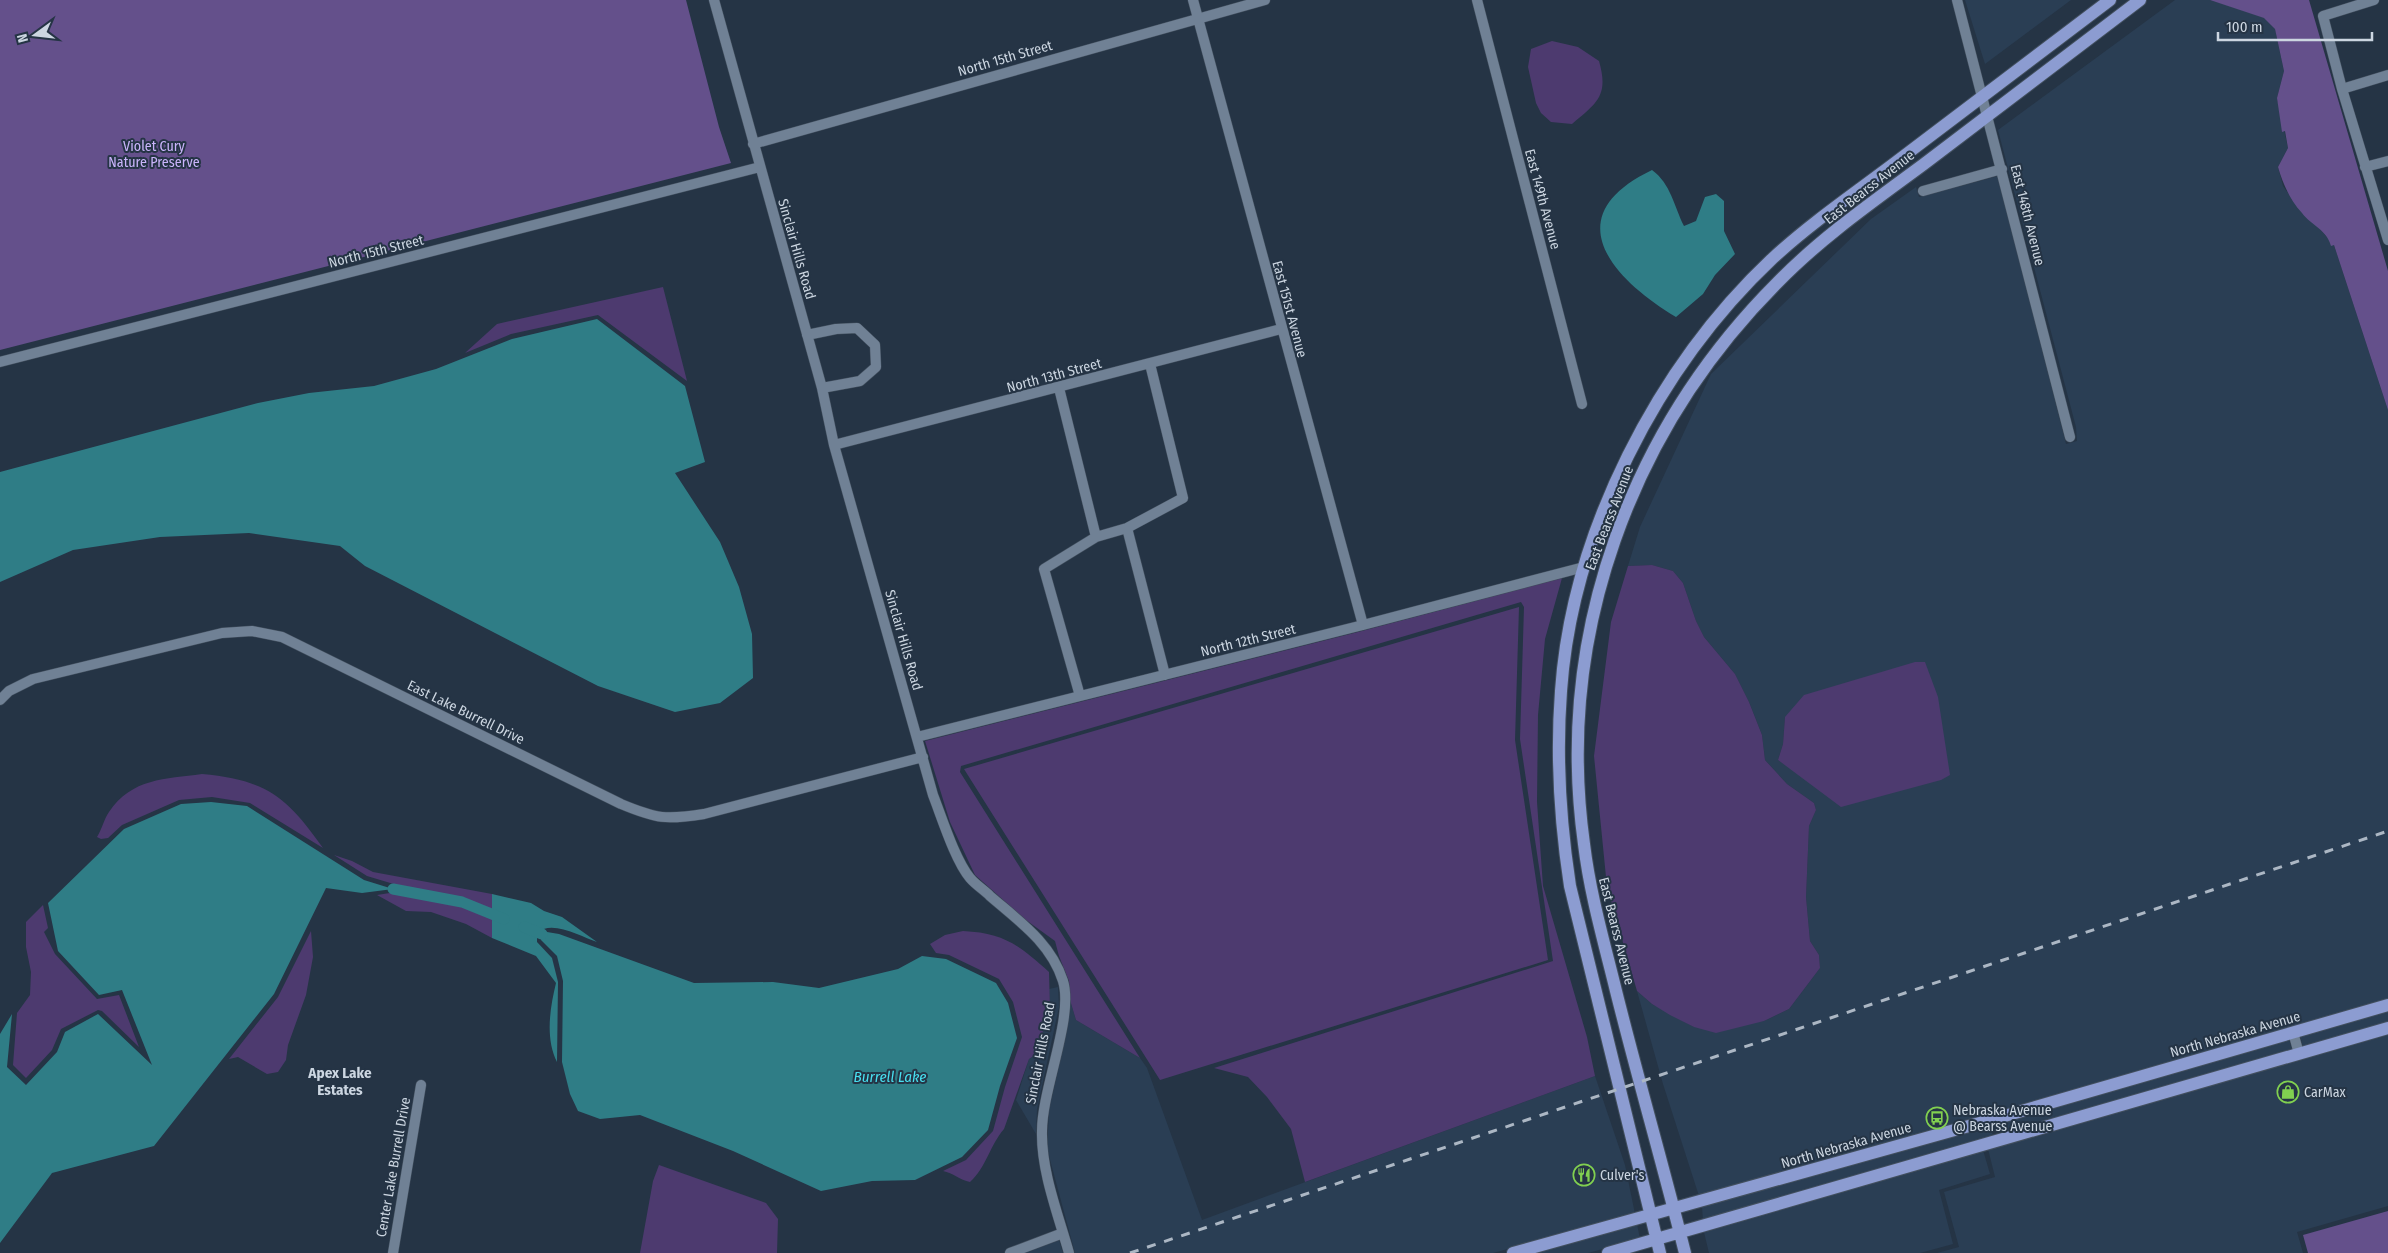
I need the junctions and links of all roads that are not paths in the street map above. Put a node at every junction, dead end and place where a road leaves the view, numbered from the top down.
1 (714, 0) edge
2 (1193, 0) edge
3 (1265, 0) edge
4 (1477, 0) edge
5 (1957, 0) edge
6 (2110, 0) edge
7 (2140, 0) edge
8 (2374, 0) edge
9 (1198, 17) junction
10 (2388, 75) edge
11 (2342, 89) junction
12 (1983, 96) junction
13 (1988, 115) junction
14 (754, 144) junction
15 (2388, 160) edge
16 (760, 167) junction
17 (2365, 167) junction
18 (2002, 169) junction
19 (1923, 190) dead end
20 (2388, 240) edge
21 (1281, 329) junction
22 (807, 335) junction
23 (0, 362) edge
24 (1150, 364) junction
25 (822, 388) junction
26 (1059, 388) junction
27 (1582, 404) dead end
28 (2070, 437) dead end
29 (834, 446) junction
30 (1127, 528) junction
31 (1096, 537) junction
32 (1584, 567) junction
33 (1363, 625) junction
34 (1165, 675) junction
35 (1080, 696) junction
36 (0, 700) edge
37 (917, 737) junction
38 (923, 758) junction
39 (2388, 1006) edge
40 (2388, 1028) edge
41 (2293, 1032) junction
42 (2299, 1054) junction
43 (421, 1085) dead end
44 (1994, 1119) junction
45 (2000, 1140) junction
46 (1673, 1208) junction
47 (1652, 1214) junction
48 (1063, 1233) junction
49 (1680, 1233) junction
50 (1658, 1239) junction
51 (393, 1253) edge
52 (1010, 1253) edge
53 (1069, 1253) edge
54 (1513, 1253) edge
55 (1608, 1253) edge
56 (1660, 1253) edge
57 (1685, 1253) edge

1 - 14 street, Sinclair Hills Road
2 - 9 street, East 151st Avenue
3 - 9 street, North 15th Street
4 - 27 street, East 149th Avenue
5 - 12 street, East 148th Avenue
6 - 12 main road, East Bearss Avenue
7 - 13 main road, East Bearss Avenue
8 - 11 street
9 - 14 street, North 15th Street
9 - 21 street, East 151st Avenue
10 - 11 street
11 - 17 street
12 - 13 street, East 148th Avenue
12 - 32 main road, East Bearss Avenue
13 - 18 street, East 148th Avenue
13 - 46 main road, East Bearss Avenue
14 - 16 street, Sinclair Hills Road
15 - 17 street
16 - 22 street, Sinclair Hills Road
16 - 23 street, North 15th Street
17 - 20 street
18 - 19 street
18 - 28 street, East 148th Avenue
21 - 24 street, North 13th Street
21 - 33 street, East 151st Avenue
22 - 25 street, Sinclair Hills Road
22 - 25 street
24 - 26 street, North 13th Street
24 - 30 street
25 - 29 street, Sinclair Hills Road
26 - 29 street, North 13th Street
26 - 31 street
29 - 37 street, Sinclair Hills Road
30 - 31 street
30 - 34 street
31 - 35 street
32 - 33 street, North 12th Street
32 - 47 main road, East Bearss Avenue
33 - 34 street, North 12th Street
34 - 35 street, North 12th Street
35 - 37 street, North 12th Street
36 - 38 street, East Lake Burrell Drive
37 - 38 street, Sinclair Hills Road
38 - 48 street, Sinclair Hills Road
39 - 41 main road, North Nebraska Avenue
40 - 42 main road
41 - 42 street
41 - 44 main road, North Nebraska Avenue
42 - 45 main road
43 - 51 street, Center Lake Burrell Drive
44 - 45 main road
44 - 46 main road, North Nebraska Avenue
45 - 49 main road
46 - 47 main road, North Nebraska Avenue
46 - 49 main road, East Bearss Avenue
47 - 50 main road, East Bearss Avenue
47 - 54 main road, North Nebraska Avenue
48 - 52 street
48 - 53 street, Sinclair Hills Road
49 - 50 main road
49 - 57 main road, East Bearss Avenue
50 - 55 main road
50 - 56 main road, East Bearss Avenue

